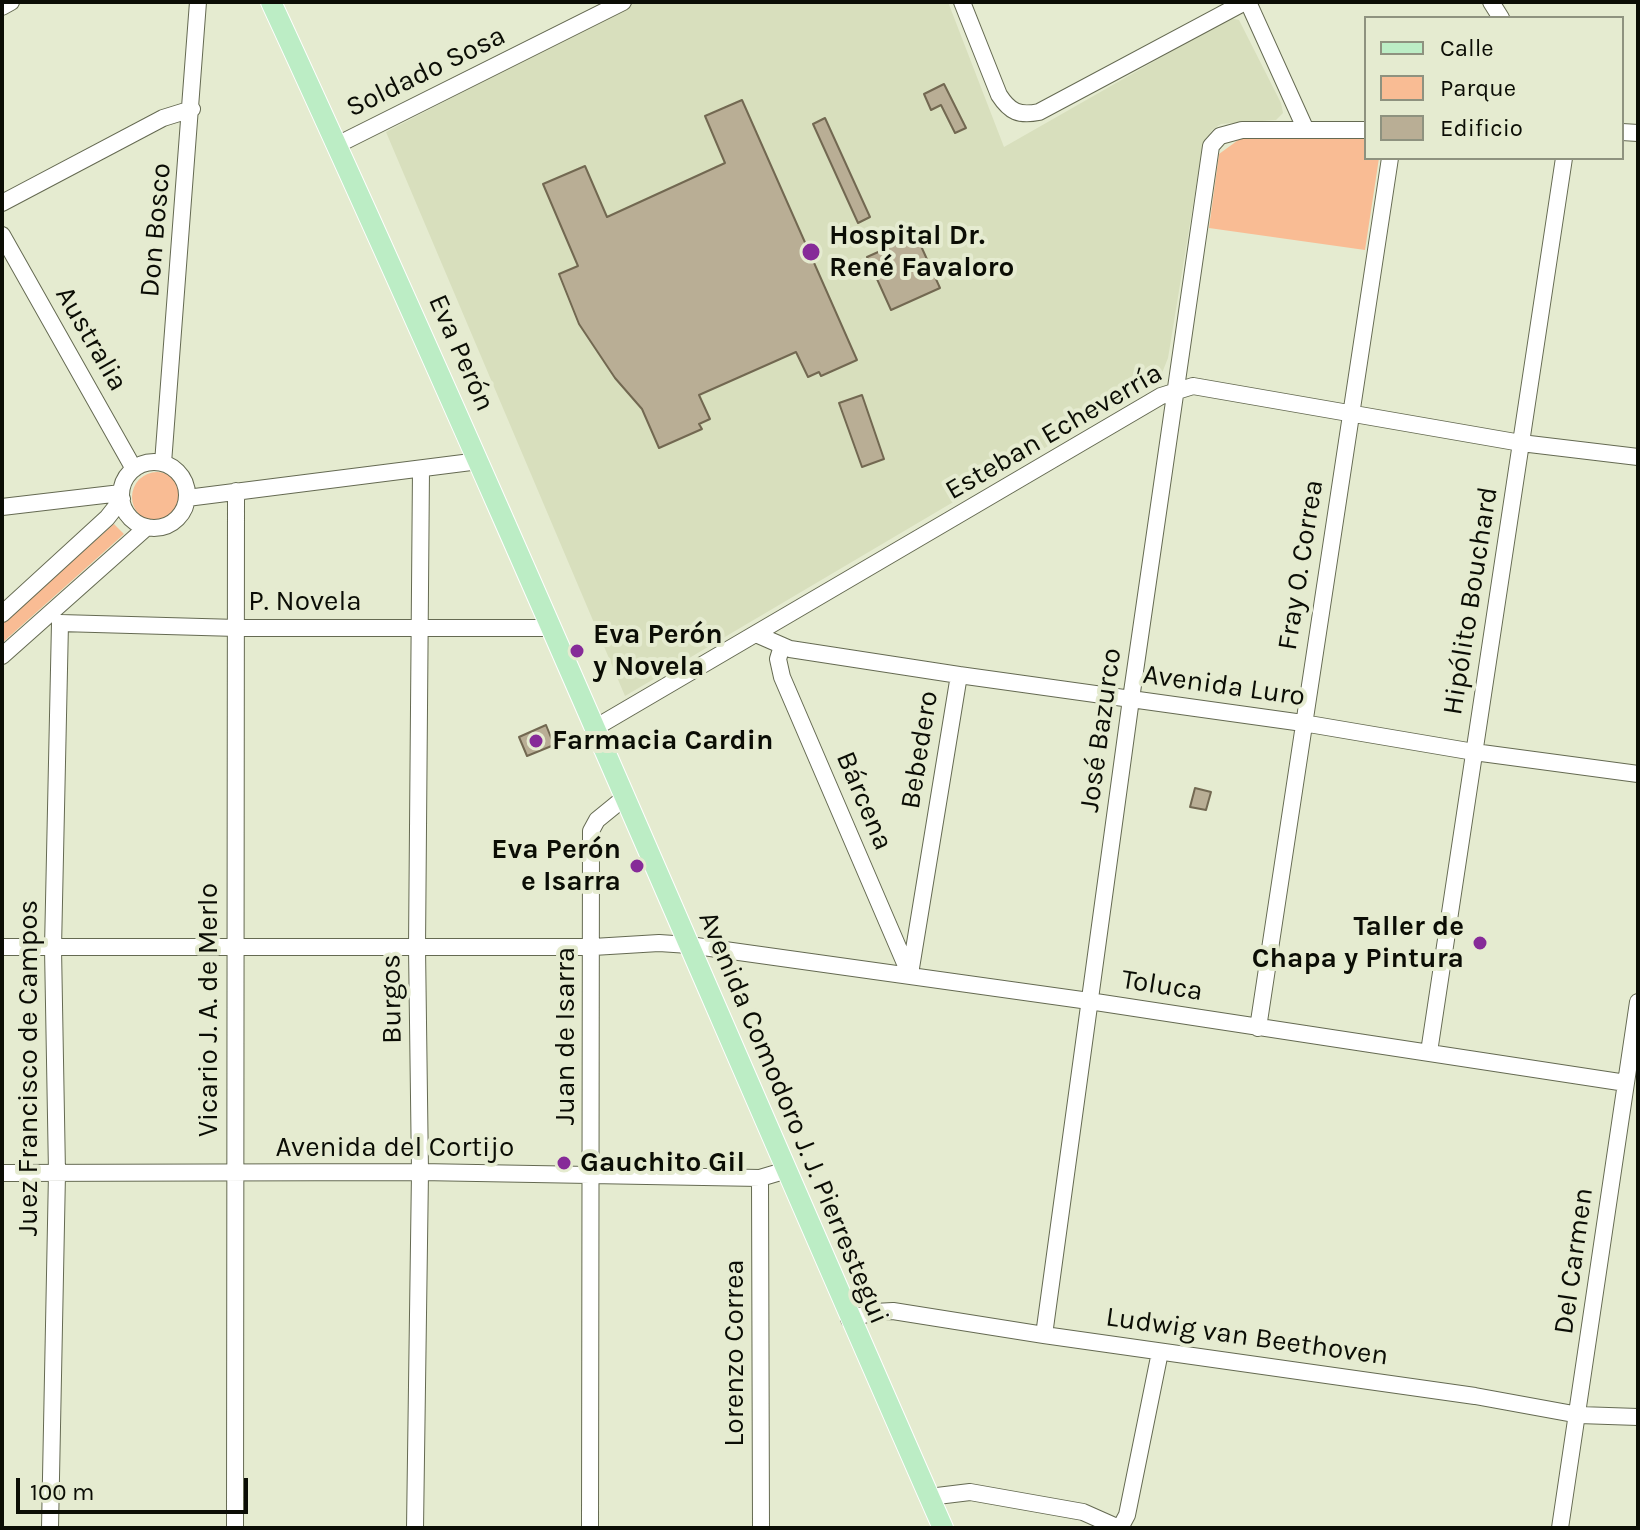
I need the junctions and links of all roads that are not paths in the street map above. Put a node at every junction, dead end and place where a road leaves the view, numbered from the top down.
1 (11, 2) edge
2 (198, 2) edge
3 (271, 2) edge
4 (623, 2) edge
5 (962, 2) edge
6 (1247, 2) edge
7 (2, 7) edge
8 (192, 109) junction
9 (1305, 128) junction
10 (1364, 130) edge
11 (337, 145) junction
12 (1390, 160) edge
13 (1564, 160) edge
14 (2, 203) edge
15 (2, 235) edge
16 (1177, 390) junction
17 (1351, 414) junction
18 (1521, 443) junction
19 (1638, 457) edge
20 (479, 461) junction
21 (163, 463) junction
22 (134, 469) junction
23 (421, 469) junction
24 (236, 491) junction
25 (121, 496) junction
26 (187, 498) junction
27 (2, 507) edge
28 (147, 527) junction
29 (2, 614) edge
30 (55, 618) junction
31 (419, 627) junction
32 (237, 628) junction
33 (550, 628) junction
34 (758, 635) junction
35 (782, 646) junction
36 (2, 656) edge
37 (959, 675) junction
38 (1131, 699) junction
39 (1303, 723) junction
40 (593, 729) junction
41 (1474, 752) junction
42 (1638, 774) edge
43 (624, 798) junction
44 (689, 945) junction
45 (235, 946) junction
46 (2, 947) edge
47 (417, 947) junction
48 (593, 947) junction
49 (53, 948) junction
50 (910, 975) junction
51 (1089, 1001) junction
52 (1638, 1002) edge
53 (1258, 1028) junction
54 (1429, 1052) junction
55 (1629, 1093) edge
56 (787, 1170) junction
57 (420, 1172) junction
58 (2, 1173) edge
59 (57, 1173) junction
60 (235, 1174) junction
61 (591, 1176) junction
62 (760, 1178) junction
63 (849, 1319) junction
64 (1044, 1335) junction
65 (1160, 1352) junction
66 (1579, 1415) junction
67 (1638, 1417) edge
68 (929, 1497) junction
69 (50, 1528) edge
70 (235, 1528) edge
71 (415, 1528) edge
72 (590, 1528) edge
73 (761, 1528) edge
74 (943, 1528) edge
75 (1120, 1528) edge
76 (1560, 1528) edge

1 - 7 street
2 - 8 street, Don Bosco
3 - 11 main road, Eva Perón
4 - 11 street, Soldado Sosa
5 - 6 street
6 - 9 street
8 - 14 street
8 - 21 street, Don Bosco
9 - 10 street
9 - 16 street, José Bazurco
11 - 20 main road, Eva Perón
12 - 17 street, Fray O. Correa
13 - 18 street, Hipólito Bouchard
15 - 22 street, Australia
16 - 17 street, Esteban Echeverría
16 - 34 street, Esteban Echeverría
16 - 38 street, José Bazurco
17 - 18 street, Esteban Echeverría
17 - 39 street, Fray O. Correa
18 - 19 street, Esteban Echeverría
18 - 41 street, Hipólito Bouchard
20 - 23 street
20 - 33 main road, Eva Perón
21 - 22 street
21 - 26 street
22 - 25 street
23 - 24 street
23 - 31 street, Burgos
24 - 26 street
24 - 32 street, Vicario J. A. de Merlo
25 - 27 street
25 - 28 street
25 - 29 street
26 - 28 street
28 - 30 street
30 - 32 street, P. Novela
30 - 36 street
30 - 49 street, Juez Francisco de Campos
31 - 32 street, P. Novela
31 - 33 street, P. Novela
31 - 47 street, Burgos
32 - 45 street, Vicario J. A. de Merlo
33 - 40 main road, Eva Perón
34 - 35 street, Avenida Luro
34 - 40 street, Esteban Echeverría
35 - 37 street, Avenida Luro
35 - 50 street, Bárcena
37 - 38 street, Avenida Luro
37 - 50 street, Bebedero
38 - 39 street, Avenida Luro
38 - 51 street, José Bazurco
39 - 41 street, Avenida Luro
39 - 53 street, Fray O. Correa
40 - 43 main road, Avenida Comodoro J. J. Pierrestegui
41 - 42 street, Avenida Luro
41 - 54 street, Hipólito Bouchard
43 - 44 main road, Avenida Comodoro J. J. Pierrestegui
43 - 48 street, Juan de Isarra
44 - 48 street, Toluca
44 - 50 street, Toluca
44 - 56 main road, Avenida Comodoro J. J. Pierrestegui
45 - 47 street, Toluca
45 - 49 street, Toluca
45 - 60 street, Vicario J. A. de Merlo
46 - 49 street, Toluca
47 - 48 street, Toluca
47 - 57 street, Burgos
48 - 61 street, Juan de Isarra
49 - 59 street, Juez Francisco de Campos
50 - 51 street, Toluca
51 - 53 street, Toluca
51 - 64 street, José Bazurco
52 - 55 street, Del Carmen
53 - 54 street, Toluca
54 - 55 street, Toluca
55 - 66 street, Del Carmen
56 - 62 street, Avenida del Cortijo
56 - 63 main road, Avenida Comodoro J. J. Pierrestegui
57 - 60 street, Avenida del Cortijo
57 - 61 street, Avenida del Cortijo
57 - 71 street, Burgos
58 - 59 street, Avenida del Cortijo
59 - 60 street, Avenida del Cortijo
59 - 69 street, Juez Francisco de Campos
60 - 70 street, Vicario J. A. de Merlo
61 - 62 street, Avenida del Cortijo
61 - 72 street, Juan de Isarra
62 - 73 street, Lorenzo Correa
63 - 64 street, Ludwig van Beethoven
63 - 68 main road, Avenida Comodoro J. J. Pierrestegui
64 - 65 street, Ludwig van Beethoven
65 - 66 street, Ludwig van Beethoven
65 - 75 street
66 - 67 street, Ludwig van Beethoven
66 - 76 street, Del Carmen
68 - 74 main road, Avenida Comodoro J. J. Pierrestegui
68 - 75 street

